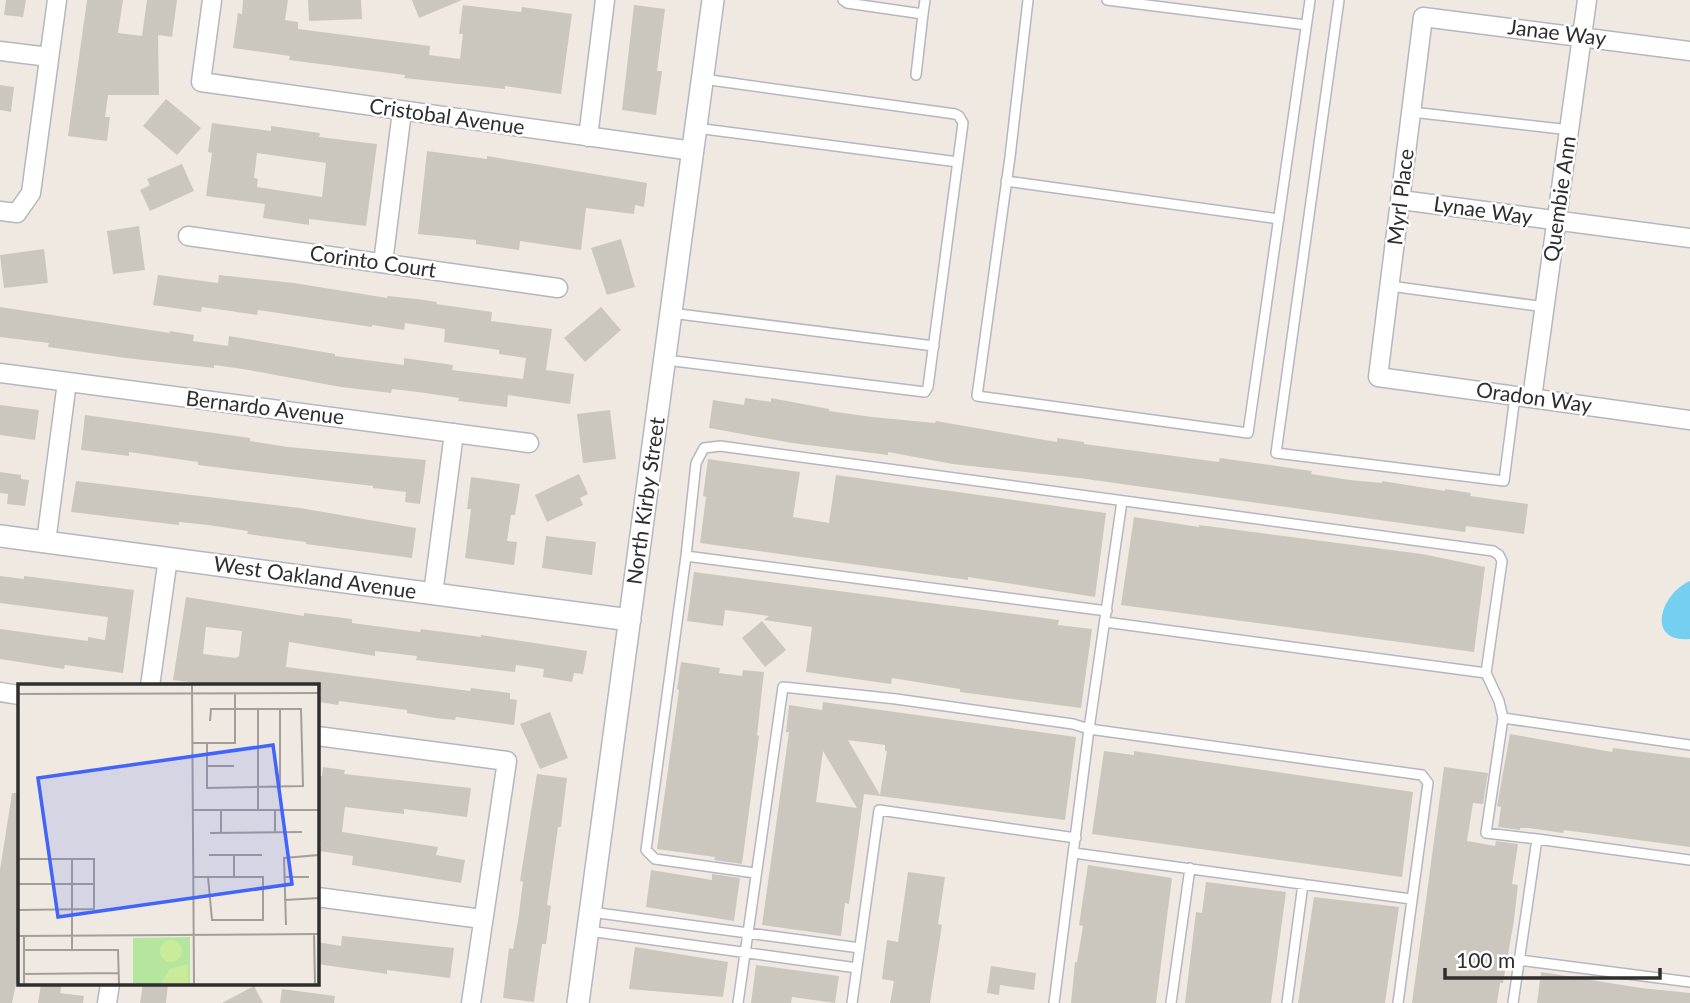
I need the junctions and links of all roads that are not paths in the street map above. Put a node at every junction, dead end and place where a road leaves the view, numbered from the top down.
1 (57, 0) edge
2 (212, 0) edge
3 (605, 0) edge
4 (713, 0) edge
5 (843, 0) edge
6 (925, 0) edge
7 (1028, 0) edge
8 (1107, 0) edge
9 (1310, 0) edge
10 (1339, 0) edge
11 (1587, 0) edge
12 (1168, 2) edge
13 (923, 14) junction
14 (1423, 17) joint
15 (1306, 25) junction
16 (1583, 36) junction
17 (0, 51) edge
18 (1690, 51) edge
19 (50, 57) junction
20 (916, 75) dead end
21 (703, 79) junction
22 (402, 111) junction
23 (1412, 112) junction
24 (696, 128) junction
25 (1570, 130) junction
26 (588, 137) junction
27 (693, 151) junction
28 (958, 162) junction
29 (1006, 181) junction
30 (1401, 200) junction
31 (9, 212) edge
32 (1279, 219) junction
33 (1557, 221) junction
34 (188, 236) dead end
35 (1690, 239) edge
36 (383, 263) junction
37 (1390, 286) junction
38 (558, 288) dead end
39 (1545, 307) junction
40 (671, 313) junction
41 (934, 346) junction
42 (664, 360) junction
43 (0, 373) edge
44 (1378, 377) joint
45 (67, 382) junction
46 (1523, 397) junction
47 (1690, 420) edge
48 (454, 433) junction
49 (529, 443) dead end
50 (1122, 501) junction
51 (0, 536) edge
52 (46, 542) junction
53 (687, 556) junction
54 (168, 558) junction
55 (433, 594) junction
56 (1107, 611) junction
57 (630, 620) junction
58 (1105, 622) junction
59 (1486, 673) junction
60 (150, 684) edge
61 (0, 692) edge
62 (18, 695) edge
63 (1503, 718) junction
64 (1088, 729) junction
65 (318, 736) edge
66 (1690, 745) edge
67 (1076, 838) junction
68 (1537, 839) junction
69 (1074, 853) junction
70 (1690, 860) edge
71 (1190, 868) junction
72 (755, 873) junction
73 (1303, 884) junction
74 (318, 897) edge
75 (1411, 898) junction
76 (482, 919) junction
77 (589, 921) junction
78 (747, 934) junction
79 (860, 948) junction
80 (745, 953) junction
81 (1519, 960) junction
82 (857, 968) junction
83 (1690, 982) edge
84 (471, 1003) edge
85 (578, 1003) edge
86 (738, 1003) edge
87 (852, 1003) edge
88 (1054, 1003) edge
89 (1171, 1003) edge
90 (1287, 1003) edge
91 (1398, 1003) edge
92 (1513, 1003) edge

1 - 19 street
2 - 22 street, Cristobal Avenue
3 - 26 street
4 - 21 street, North Kirby Street
5 - 13 lane
6 - 13 lane
7 - 29 lane
8 - 12 lane
9 - 15 lane
10 - 46 lane
11 - 16 street, Quembie Ann
12 - 15 lane
13 - 20 lane
14 - 16 street, Janae Way
14 - 23 street, Myrl Place
15 - 32 lane
16 - 18 street, Janae Way
16 - 25 street, Quembie Ann
17 - 19 street
19 - 31 street
21 - 24 street, North Kirby Street
21 - 28 lane
22 - 26 street, Cristobal Avenue
22 - 36 street
23 - 25 lane
23 - 30 street, Myrl Place
24 - 27 street, North Kirby Street
24 - 28 lane
25 - 33 street, Quembie Ann
26 - 27 street, Cristobal Avenue
27 - 40 street, North Kirby Street
28 - 41 lane
29 - 32 lane
29 - 32 lane
30 - 33 street, Lynae Way
30 - 37 street, Myrl Place
33 - 35 street, Lynae Way
33 - 39 street, Quembie Ann
34 - 36 street, Corinto Court
36 - 38 street, Corinto Court
37 - 39 lane
37 - 44 street, Myrl Place
39 - 46 street, Quembie Ann
40 - 41 lane
40 - 42 street, North Kirby Street
41 - 42 lane
42 - 57 street, North Kirby Street
43 - 45 street, Bernardo Avenue
44 - 46 street, Oradon Way
45 - 48 street, Bernardo Avenue
45 - 52 street
46 - 47 street, Oradon Way
48 - 49 street, Bernardo Avenue
48 - 55 street
50 - 53 lane
50 - 56 lane
50 - 59 lane
51 - 52 street, West Oakland Avenue
52 - 54 street, West Oakland Avenue
53 - 56 lane
53 - 72 lane
54 - 55 street, West Oakland Avenue
54 - 60 street
55 - 57 street, West Oakland Avenue
56 - 58 lane
57 - 77 street, North Kirby Street
58 - 59 lane
58 - 64 lane
59 - 63 lane
61 - 62 street
63 - 66 lane
63 - 68 lane
64 - 67 lane
64 - 72 lane
64 - 75 lane
65 - 76 street
67 - 69 lane
67 - 79 lane
68 - 70 lane
68 - 81 lane
69 - 71 lane
69 - 88 lane
71 - 73 lane
71 - 89 lane
72 - 78 lane
73 - 75 lane
73 - 90 lane
74 - 76 street
75 - 91 lane
76 - 84 street
77 - 78 lane
77 - 80 lane
77 - 85 street, North Kirby Street
78 - 79 lane
78 - 80 lane
79 - 82 lane
80 - 82 lane
80 - 86 lane
81 - 83 lane
81 - 92 lane
82 - 87 lane

